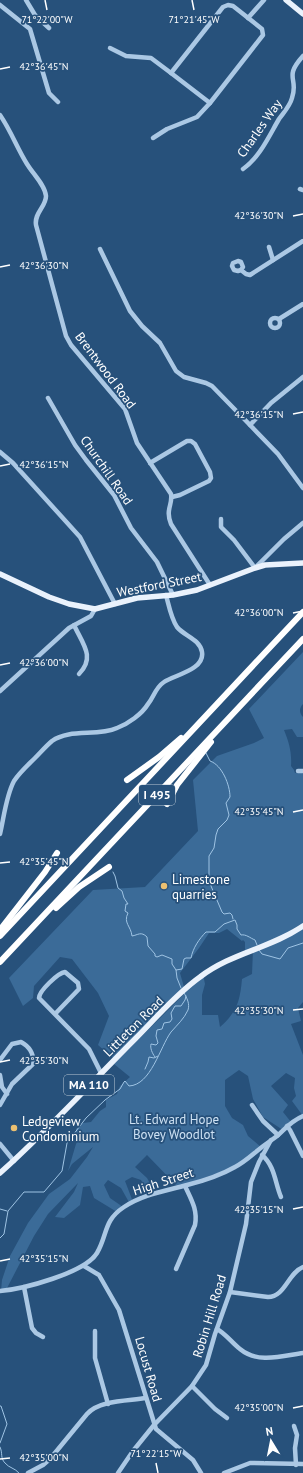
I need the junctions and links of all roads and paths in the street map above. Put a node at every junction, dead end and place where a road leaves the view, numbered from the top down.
1 (26, 0) edge
2 (264, 0) edge
3 (286, 0) edge
4 (0, 5) edge
5 (303, 14) edge
6 (248, 18) junction
7 (49, 28) dead end
8 (110, 48) dead end
9 (303, 56) edge
10 (171, 73) junction
11 (58, 102) dead end
12 (210, 103) junction
13 (0, 116) edge
14 (153, 138) dead end
15 (243, 169) dead end
16 (303, 241) edge
17 (269, 247) dead end
18 (100, 249) dead end
19 (273, 260) junction
20 (241, 270) dead end
21 (303, 304) edge
22 (279, 319) dead end
23 (303, 378) edge
24 (48, 398) dead end
25 (250, 425) junction
26 (0, 452) edge
27 (150, 463) junction
28 (303, 488) edge
29 (172, 497) junction
30 (221, 519) dead end
31 (303, 523) edge
32 (267, 556) junction
33 (303, 563) edge
34 (270, 565) junction
35 (256, 568) junction
36 (0, 574) edge
37 (210, 585) junction
38 (173, 594) junction
39 (166, 595) junction
40 (115, 604) junction
41 (95, 609) junction
42 (303, 612) edge
43 (74, 625) junction
44 (303, 639) edge
45 (79, 674) dead end
46 (0, 691) edge
47 (240, 708) junction
48 (205, 717) junction
49 (127, 780) dead end
50 (167, 804) dead end
51 (0, 834) edge
52 (56, 853) dead end
53 (109, 867) dead end
54 (303, 926) edge
55 (0, 930) edge
56 (0, 936) edge
57 (10, 951) junction
58 (0, 962) edge
59 (55, 1014) junction
60 (0, 1060) edge
61 (101, 1073) junction
62 (0, 1076) edge
63 (7, 1094) junction
64 (0, 1105) edge
65 (252, 1105) dead end
66 (303, 1116) edge
67 (287, 1126) junction
68 (278, 1135) junction
69 (271, 1140) junction
70 (0, 1144) edge
71 (262, 1155) junction
72 (303, 1156) edge
73 (14, 1161) junction
74 (0, 1173) edge
75 (185, 1186) junction
76 (281, 1197) dead end
77 (84, 1266) junction
78 (303, 1267) edge
79 (176, 1269) dead end
80 (24, 1287) junction
81 (0, 1291) edge
82 (230, 1292) junction
83 (217, 1329) junction
84 (94, 1331) dead end
85 (43, 1337) dead end
86 (303, 1353) edge
87 (192, 1386) junction
88 (146, 1398) junction
89 (108, 1404) junction
90 (227, 1418) dead end
91 (154, 1425) junction
92 (294, 1426) dead end
93 (303, 1464) edge
94 (296, 1465) junction
95 (28, 1473) edge
96 (118, 1473) edge
97 (201, 1473) edge
98 (224, 1473) edge

1 - 7 street
2 - 6 street
3 - 5 main road
4 - 11 street
6 - 10 street
6 - 12 street
8 - 10 street
9 - 15 street, Charles Way
10 - 12 street
12 - 14 street
13 - 27 street, Brentwood Road
16 - 19 street
17 - 19 street
18 - 25 street
19 - 20 street
21 - 22 street
23 - 25 street
24 - 38 street, Churchill Road
25 - 28 street
26 - 40 street
27 - 29 street, Brentwood Road
27 - 29 street
29 - 37 street
30 - 35 street
31 - 32 street
32 - 34 street
32 - 35 street
33 - 34 main road, Westford Street
34 - 35 main road, Westford Street
35 - 37 main road, Westford Street
36 - 41 main road, Westford Street
37 - 38 main road, Westford Street
38 - 39 main road, Westford Street
39 - 40 main road, Westford Street
39 - 51 street
40 - 41 main road, Westford Street
41 - 43 street
42 - 48 highway, I 495
43 - 45 street
43 - 46 street
44 - 47 highway, I 495
47 - 50 highway
47 - 57 highway, I 495
48 - 49 highway
48 - 56 highway, I 495
52 - 55 highway
53 - 57 highway
54 - 61 main road, Littleton Road / MA 110
57 - 58 highway, I 495
59 - 59 street
59 - 61 street
60 - 63 street
61 - 73 main road, Littleton Road / MA 110
62 - 63 street
63 - 64 street
65 - 68 street
66 - 67 street, High Street
67 - 68 street, High Street
67 - 72 street
68 - 69 street, High Street
69 - 71 street, Robin Hill Road
69 - 75 street, High Street
70 - 73 street
71 - 76 street
71 - 82 street, Robin Hill Road
73 - 74 main road, Littleton Road / MA 110
75 - 77 street, High Street
75 - 79 street
77 - 80 street, High Street
77 - 88 street, Locust Road
78 - 82 street
80 - 81 street, High Street
80 - 85 street
82 - 83 street, Robin Hill Road
83 - 86 street
83 - 87 street, Robin Hill Road
84 - 89 street
87 - 90 street
87 - 91 street, Robin Hill Road
88 - 89 street
88 - 91 street, Locust Road
89 - 95 street
91 - 96 street, Robin Hill Road
91 - 97 street, Locust Road
92 - 94 street
93 - 94 street
94 - 98 street

